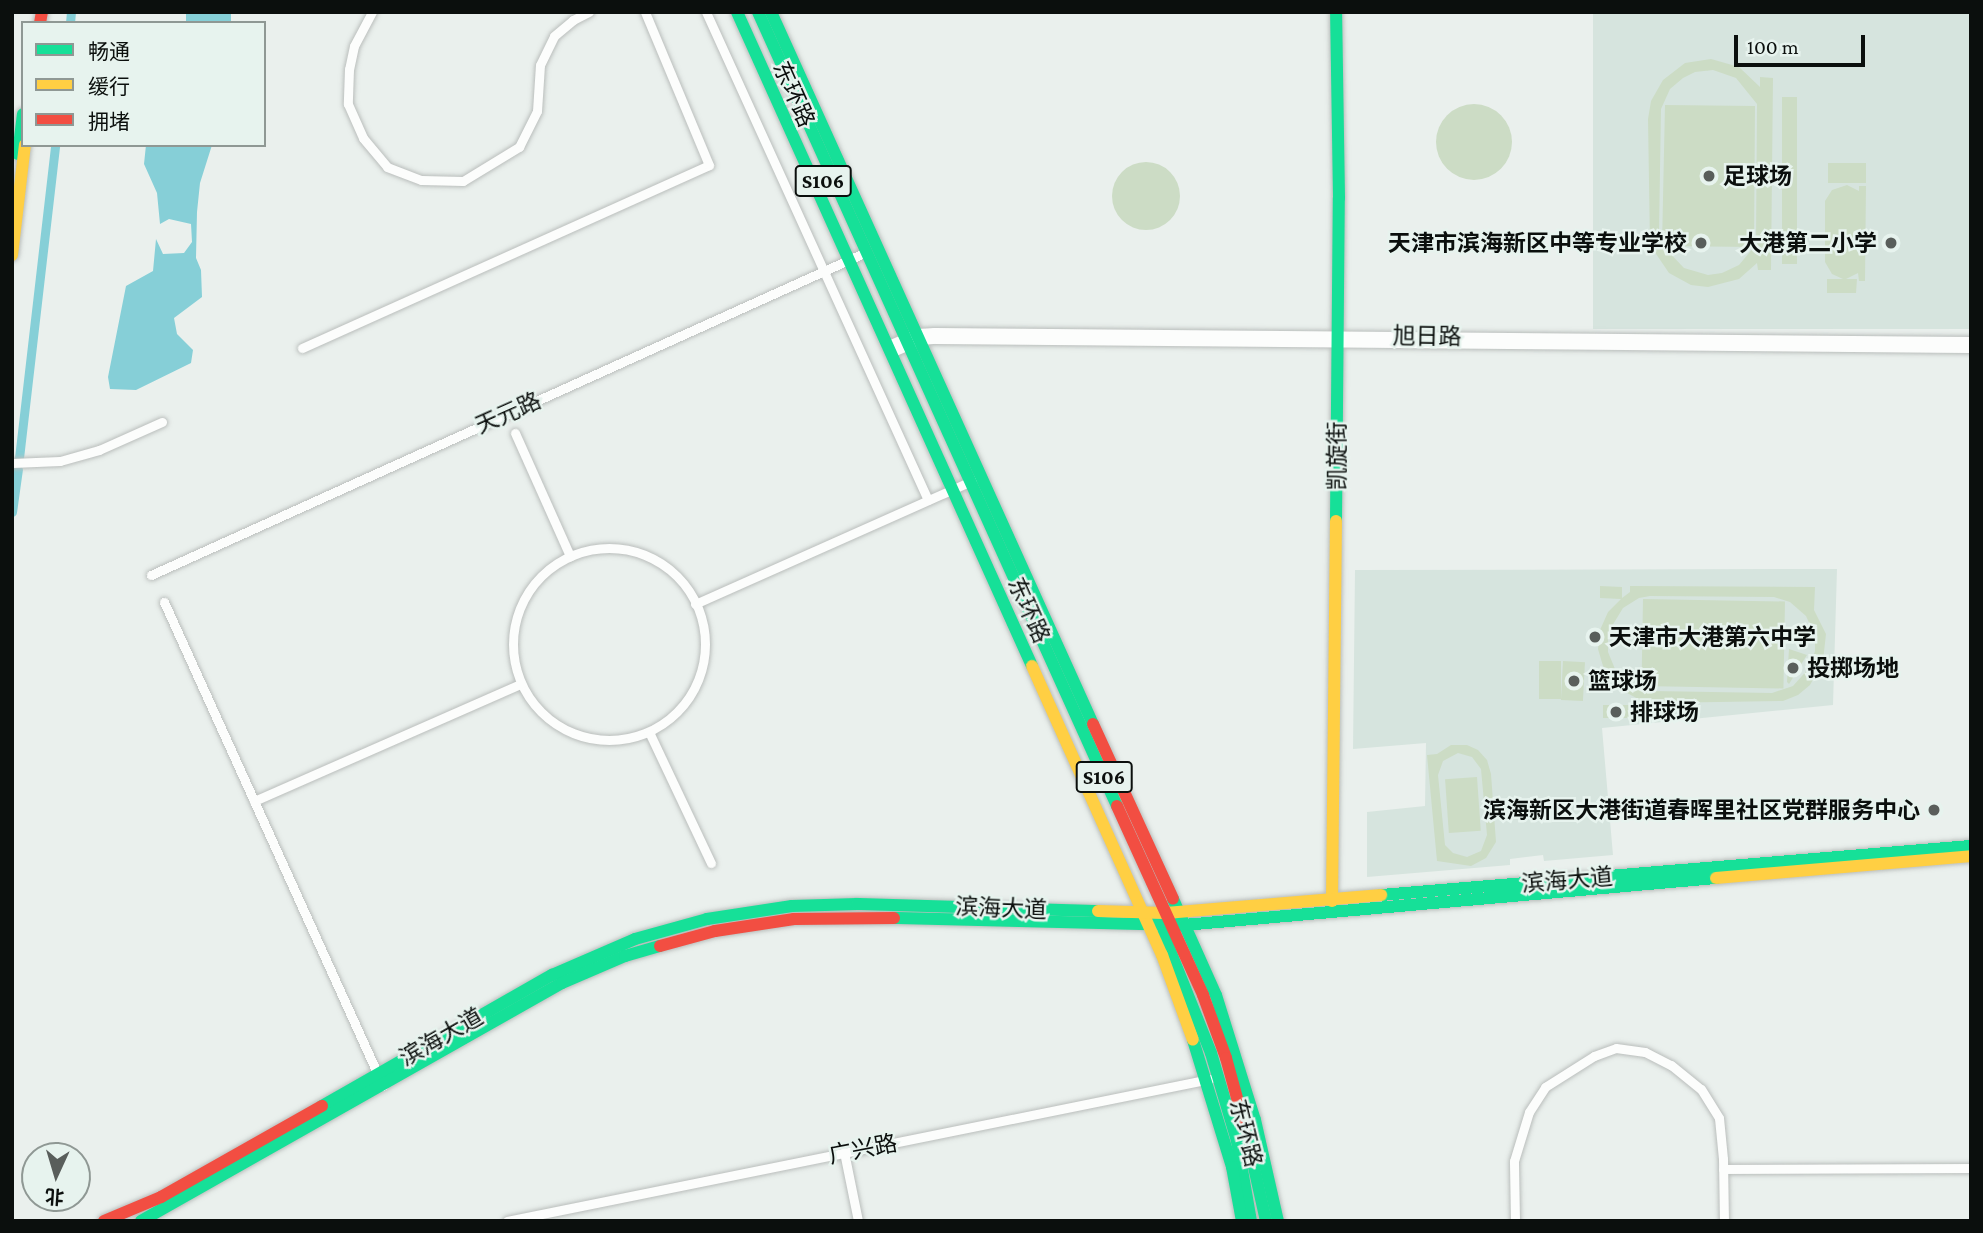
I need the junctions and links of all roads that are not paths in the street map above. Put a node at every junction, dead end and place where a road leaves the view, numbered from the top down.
1 (372, 12) edge
2 (589, 12) edge
3 (645, 12) edge
4 (706, 12) edge
5 (737, 12) edge
6 (746, 12) edge
7 (758, 12) edge
8 (771, 12) edge
9 (1336, 12) edge
10 (1343, 12) edge
11 (21, 129) edge
12 (26, 147) edge
13 (12, 198) edge
14 (12, 255) edge
15 (857, 256) junction
16 (824, 270) junction
17 (1341, 339) junction
18 (1971, 341) edge
19 (903, 343) junction
20 (302, 348) dead end
21 (1971, 348) edge
22 (162, 422) dead end
23 (514, 433) dead end
24 (12, 463) edge
25 (966, 484) junction
26 (928, 500) junction
27 (570, 556) junction
28 (150, 575) dead end
29 (164, 602) dead end
30 (695, 604) junction
31 (520, 684) junction
32 (649, 732) junction
33 (254, 802) junction
34 (1971, 846) edge
35 (1971, 856) edge
36 (711, 863) dead end
37 (1336, 900) junction
38 (1163, 919) junction
39 (1213, 1078) junction
40 (380, 1080) junction
41 (844, 1152) junction
42 (1971, 1168) edge
43 (1723, 1169) junction
44 (104, 1221) edge
45 (141, 1221) edge
46 (507, 1221) edge
47 (858, 1221) edge
48 (1242, 1221) edge
49 (1251, 1221) edge
50 (1266, 1221) edge
51 (1278, 1221) edge
52 (1515, 1221) edge
53 (1724, 1221) edge

1 - 2 street
3 - 20 street
4 - 16 street
5 - 15 main road
6 - 15 main road, 东环路 / S106
7 - 15 main road, 东环路 / S106
8 - 19 main road
9 - 17 main road, 凯旋街
10 - 17 main road, 凯旋街
11 - 13 main road
12 - 14 main road
15 - 16 street, 天元路
15 - 19 main road, 东环路 / S106
15 - 19 main road
16 - 26 street
16 - 28 street, 天元路
17 - 18 street, 旭日路
17 - 19 street, 旭日路
17 - 21 street, 旭日路
17 - 37 main road, 凯旋街
19 - 25 main road, 东环路 / S106
19 - 25 main road
22 - 24 street
23 - 27 street
25 - 26 street
25 - 38 main road, 东环路 / S106
25 - 38 main road
26 - 30 street
27 - 30 street
27 - 31 street
29 - 33 street
30 - 32 street
31 - 32 street
31 - 33 street
32 - 36 street
33 - 40 street
34 - 37 main road, 滨海大道
35 - 38 main road, 滨海大道
37 - 38 main road, 滨海大道
38 - 39 main road, 东环路 / S106
38 - 40 main road, 滨海大道
38 - 50 main road, 东环路 / S106
38 - 51 main road
39 - 41 street, 广兴路
39 - 48 main road
39 - 49 main road, 东环路 / S106
40 - 44 main road, 滨海大道
40 - 45 main road, 滨海大道
41 - 46 street, 广兴路
41 - 47 street
42 - 43 street
43 - 52 street
43 - 53 street

